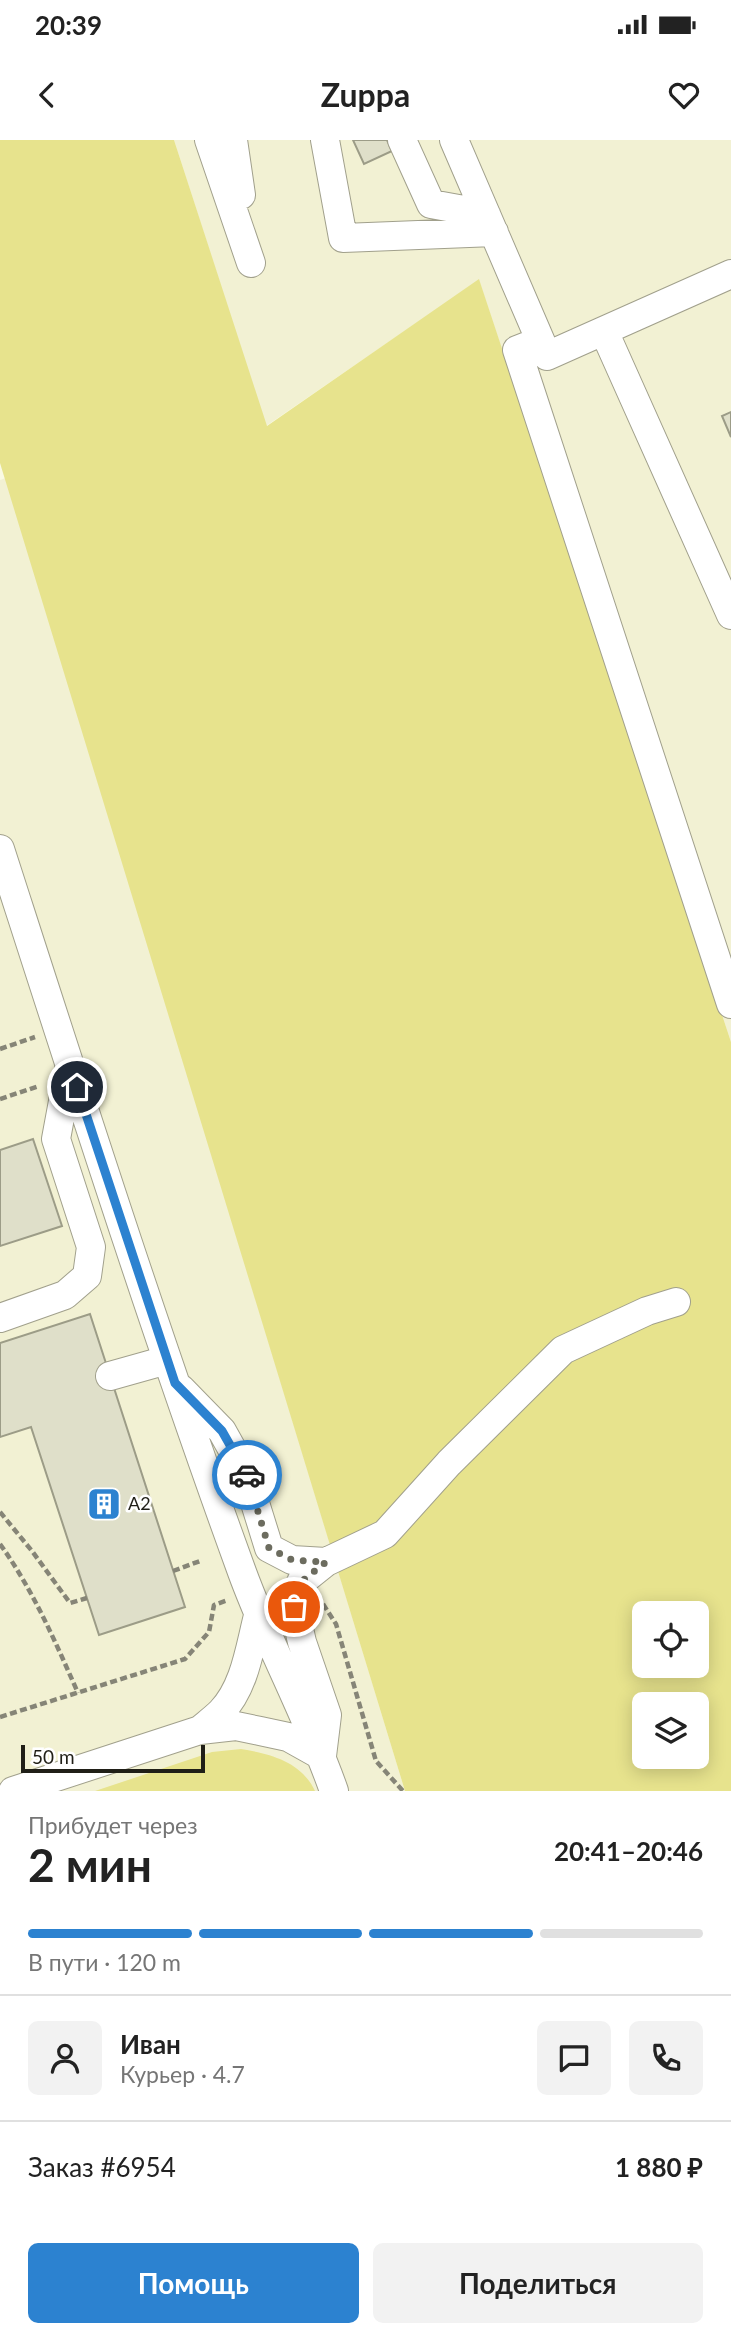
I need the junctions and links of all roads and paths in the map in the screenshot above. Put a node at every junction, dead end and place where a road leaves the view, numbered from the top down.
1 (209, 140) edge
2 (233, 140) edge
3 (325, 140) edge
4 (402, 140) edge
5 (454, 140) edge
6 (490, 223) junction
7 (731, 274) edge
8 (604, 331) junction
9 (540, 341) junction
10 (731, 615) edge
11 (0, 849) edge
12 (731, 1004) edge
13 (36, 1036) dead end
14 (0, 1049) edge
15 (60, 1073) junction
16 (0, 1099) edge
17 (676, 1302) dead end
18 (0, 1318) edge
19 (171, 1371) junction
20 (110, 1376) dead end
21 (0, 1512) edge
22 (0, 1544) edge
23 (200, 1561) dead end
24 (326, 1562) junction
25 (173, 1571) dead end
26 (301, 1582) junction
27 (87, 1598) dead end
28 (214, 1605) dead end
29 (259, 1612) junction
30 (78, 1693) junction
31 (0, 1717) edge
32 (200, 1730) junction
33 (322, 1756) junction
34 (13, 1791) edge
35 (334, 1791) edge
36 (403, 1791) edge

1 - 2 street
3 - 6 street
4 - 6 street
5 - 6 street
6 - 9 street
7 - 8 street
8 - 9 street
8 - 10 street
9 - 12 street
11 - 15 street
13 - 14 path
15 - 16 path
15 - 18 street
15 - 19 street
17 - 24 street
19 - 20 street
19 - 24 street
19 - 29 street
21 - 27 path
22 - 30 path
23 - 25 path
24 - 26 street
26 - 33 street
26 - 36 path
28 - 30 path
29 - 32 street
29 - 33 street
30 - 31 path
32 - 33 street
32 - 34 street
33 - 35 street

